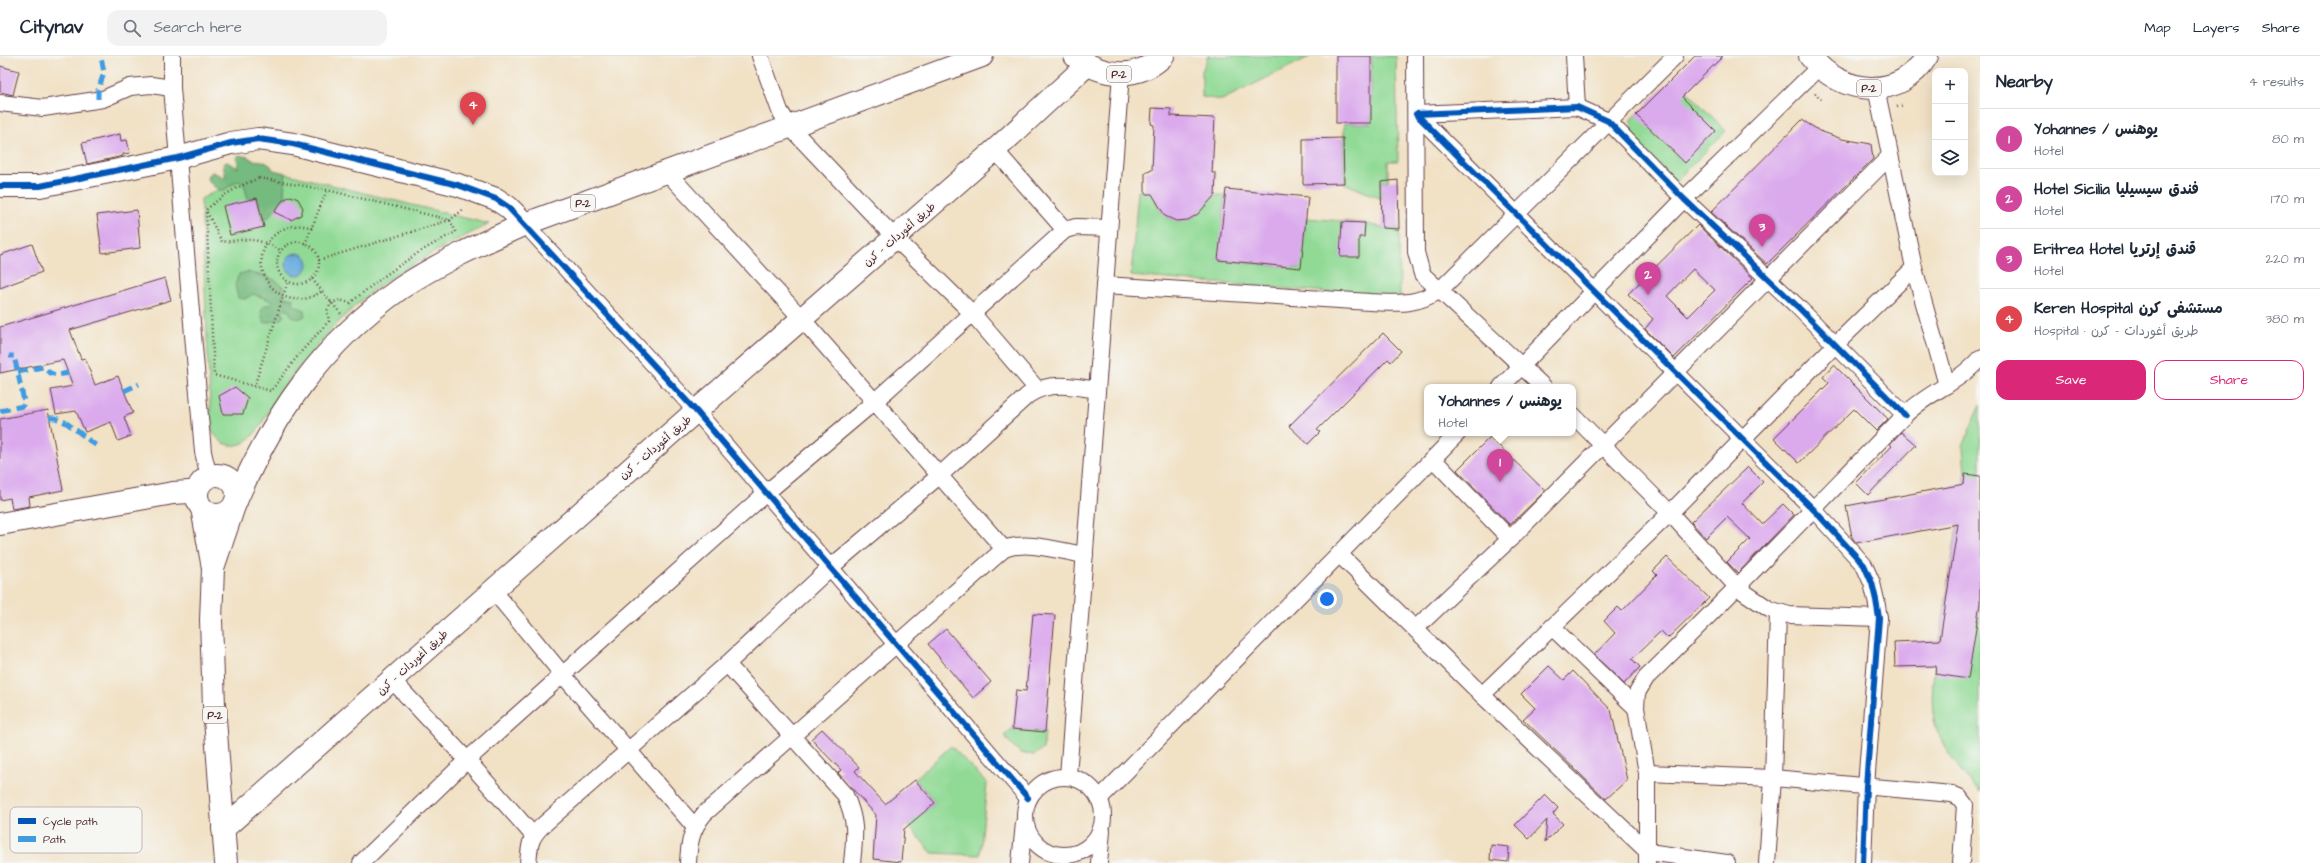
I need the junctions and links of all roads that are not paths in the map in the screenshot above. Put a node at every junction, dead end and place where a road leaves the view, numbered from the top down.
1 (172, 56) edge
2 (760, 56) edge
3 (982, 56) edge
4 (1163, 56) edge
5 (1415, 56) edge
6 (1574, 56) edge
7 (1675, 56) edge
8 (1927, 56) edge
9 (1081, 61) edge
10 (1815, 62) edge
11 (1121, 74) junction
12 (172, 88) junction
13 (1876, 88) junction
14 (0, 103) edge
15 (1577, 107) junction
16 (1416, 114) junction
17 (1608, 121) junction
18 (789, 126) junction
19 (995, 150) junction
20 (1890, 156) junction
21 (178, 158) junction
22 (666, 171) junction
23 (0, 186) edge
24 (1684, 199) junction
25 (1517, 213) junction
26 (526, 224) junction
27 (1109, 228) junction
28 (1065, 230) junction
29 (895, 238) junction
30 (1914, 268) junction
31 (1768, 279) junction
32 (1105, 285) junction
33 (1439, 291) junction
34 (1595, 291) junction
35 (972, 313) junction
36 (802, 319) junction
37 (1836, 344) junction
38 (1980, 358) edge
39 (1521, 365) junction
40 (1676, 373) junction
41 (1504, 384) edge
42 (1541, 384) edge
43 (1947, 385) junction
44 (1037, 389) junction
45 (1097, 390) junction
46 (874, 402) junction
47 (696, 411) junction
48 (1905, 414) junction
49 (1576, 418) edge
50 (1455, 436) edge
51 (1742, 440) junction
52 (1604, 445) junction
53 (256, 456) junction
54 (1434, 460) junction
55 (212, 476) junction
56 (939, 476) junction
57 (766, 493) junction
58 (200, 502) junction
59 (235, 503) junction
60 (1814, 510) junction
61 (1670, 513) junction
62 (0, 524) edge
63 (1510, 539) junction
64 (1004, 550) junction
65 (1339, 554) junction
66 (1084, 555) junction
67 (831, 567) junction
68 (213, 568) junction
69 (1738, 588) junction
70 (493, 590) junction
71 (1778, 613) junction
72 (1878, 618) junction
73 (1552, 627) junction
74 (1416, 628) junction
75 (897, 643) junction
76 (727, 664) junction
77 (563, 675) junction
78 (392, 680) junction
79 (1482, 695) junction
80 (1636, 708) junction
81 (792, 736) junction
82 (628, 751) junction
83 (467, 760) junction
84 (1647, 773) junction
85 (1068, 776) junction
86 (1773, 778) junction
87 (1866, 786) junction
88 (1028, 798) junction
89 (1100, 798) junction
90 (1024, 818) junction
91 (1103, 823) junction
92 (694, 826) junction
93 (223, 829) junction
94 (533, 835) junction
95 (1647, 857) edge
96 (226, 863) edge
97 (361, 863) edge
98 (528, 863) edge
99 (688, 863) edge
100 (852, 863) edge
101 (1020, 863) edge
102 (1099, 863) edge
103 (1727, 863) edge
104 (1767, 863) edge
105 (1863, 863) edge
106 (1961, 863) edge

1 - 12 street
2 - 18 street
3 - 18 main road, P-2
4 - 11 main road, P-2
5 - 16 street
6 - 15 street
7 - 17 street
8 - 13 main road, P-2
9 - 11 main road, P-2
9 - 19 main road, طريق أغوردات - كرن
10 - 13 main road, P-2
10 - 24 street
11 - 27 street
12 - 14 street
12 - 21 street
13 - 20 street
15 - 16 street
15 - 17 street
16 - 25 street
16 - 33 street
17 - 24 street
17 - 25 street
18 - 22 main road, P-2
18 - 29 street
19 - 28 street
19 - 29 main road, طريق أغوردات - كرن
20 - 30 street
20 - 31 street
21 - 23 main road
21 - 26 main road
21 - 55 street
22 - 26 main road, P-2
22 - 36 street
24 - 31 street
24 - 34 street
25 - 33 street
25 - 34 street
26 - 47 street
26 - 53 main road, P-2
27 - 28 street
27 - 32 street
28 - 35 street
29 - 35 street
29 - 36 main road, طريق أغوردات - كرن
30 - 37 street
30 - 43 street
31 - 37 street
31 - 40 street
32 - 33 street
32 - 45 street
33 - 39 street
34 - 39 street
34 - 40 street
35 - 44 street
35 - 46 street
36 - 46 street
36 - 47 main road, طريق أغوردات - كرن
37 - 48 street
37 - 51 street
38 - 43 street
39 - 41 street
39 - 42 street
40 - 51 street
40 - 52 street
43 - 48 street
44 - 45 street
44 - 56 street
45 - 66 street
46 - 56 street
46 - 57 street
47 - 57 street
47 - 70 main road, طريق أغوردات - كرن
48 - 60 street
49 - 52 street
50 - 54 street
51 - 60 street
51 - 61 street
52 - 61 street
52 - 63 street
53 - 55 main road
53 - 59 main road, P-2
54 - 63 street
54 - 65 street
55 - 58 main road
55 - 59 main road
56 - 64 street
56 - 67 street
57 - 67 street
57 - 77 street
58 - 59 main road
58 - 62 main road
58 - 68 main road, P-2
59 - 68 main road, P-2
60 - 69 street
60 - 72 street
61 - 69 street
61 - 73 street
63 - 74 street
64 - 66 street
64 - 75 street
65 - 74 street
65 - 89 street
66 - 85 street
67 - 75 street
67 - 76 street
68 - 93 main road, P-2
69 - 71 street
69 - 80 street
70 - 77 street
70 - 78 main road, طريق أغوردات - كرن
71 - 72 street
71 - 86 street
72 - 87 street
73 - 79 street
73 - 80 street
74 - 79 street
75 - 81 street
75 - 88 street
76 - 81 street
76 - 82 street
77 - 82 street
77 - 83 street
78 - 83 street
78 - 93 main road, طريق أغوردات - كرن
79 - 95 street
80 - 84 street
81 - 92 street
81 - 100 street
82 - 92 street
82 - 94 street
83 - 94 street
83 - 97 street
84 - 86 street
84 - 95 street
85 - 88 street
85 - 89 street
86 - 87 street
86 - 104 street
87 - 105 street
87 - 106 street
88 - 90 street
89 - 91 street
90 - 91 street
90 - 101 street
91 - 102 street
92 - 99 street
93 - 96 main road, P-2
94 - 98 street
95 - 103 street

